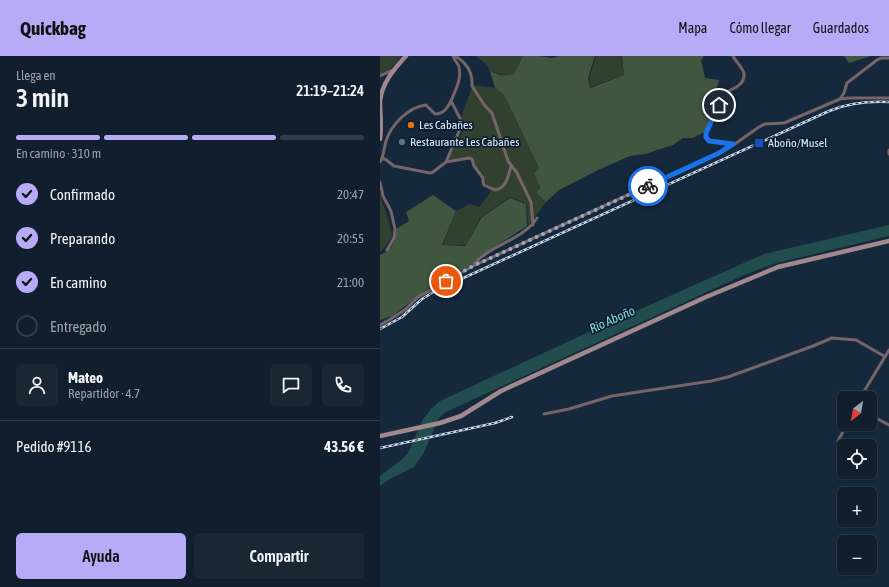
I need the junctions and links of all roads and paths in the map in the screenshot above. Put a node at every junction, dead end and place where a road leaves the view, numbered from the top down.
1 (406, 56) edge
2 (454, 56) edge
3 (733, 56) edge
4 (889, 58) edge
5 (393, 70) junction
6 (380, 76) edge
7 (889, 98) edge
8 (840, 99) junction
9 (451, 101) junction
10 (380, 109) edge
11 (380, 139) edge
12 (733, 144) junction
13 (889, 150) edge
14 (889, 154) edge
15 (381, 160) edge
16 (446, 162) junction
17 (511, 166) junction
18 (380, 182) edge
19 (537, 218) dead end
20 (533, 225) junction
21 (889, 241) edge
22 (387, 250) dead end
23 (473, 266) junction
24 (380, 325) edge
25 (889, 350) edge
26 (884, 356) junction
27 (864, 391) edge
28 (544, 414) dead end
29 (877, 419) edge
30 (889, 425) edge
31 (380, 436) edge

1 - 5 street
2 - 9 street
2 - 17 street
3 - 12 street
4 - 8 street
5 - 6 street
5 - 10 street
7 - 8 street
8 - 12 street
9 - 15 street
9 - 16 street
10 - 11 street
12 - 23 street
13 - 14 street
15 - 16 street
16 - 17 street
17 - 20 street
18 - 22 street
19 - 20 street
20 - 23 street
21 - 31 street
23 - 24 street
25 - 26 street
26 - 27 street
26 - 28 street
29 - 30 street

